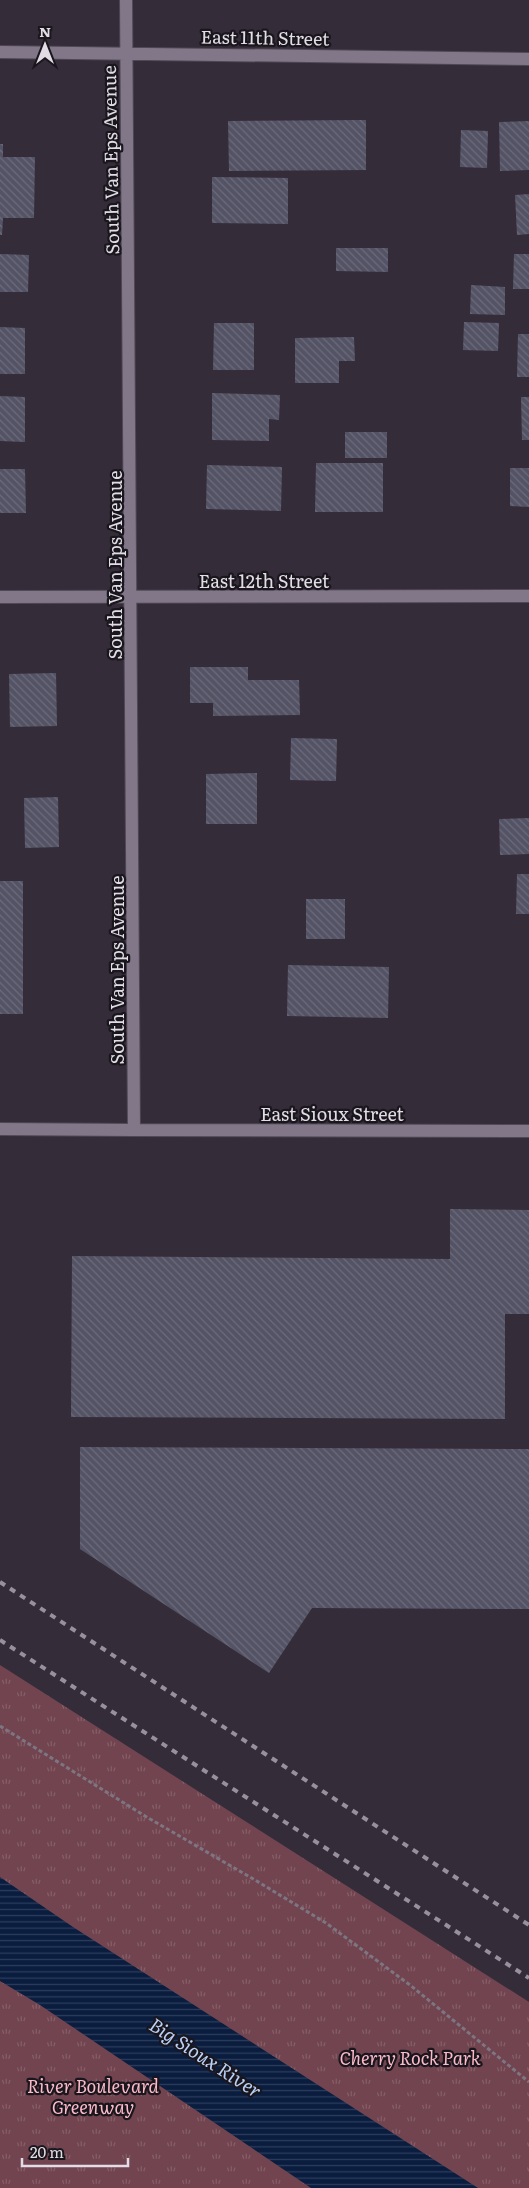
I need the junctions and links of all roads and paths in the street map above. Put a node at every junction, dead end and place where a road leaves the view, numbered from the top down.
1 (126, 0) edge
2 (0, 52) edge
3 (127, 52) junction
4 (529, 59) edge
5 (529, 596) edge
6 (0, 597) edge
7 (132, 598) junction
8 (0, 1129) edge
9 (134, 1130) junction
10 (529, 1131) edge
11 (0, 1726) edge
12 (529, 2082) edge

1 - 3 street, South Van Eps Avenue
2 - 3 street, East 11th Street
3 - 4 street, East 11th Street
3 - 7 street, South Van Eps Avenue
5 - 7 street, East 12th Street
6 - 7 street, East 12th Street
7 - 9 street, South Van Eps Avenue
8 - 9 street, East Sioux Street
9 - 10 street, East Sioux Street
11 - 12 path

